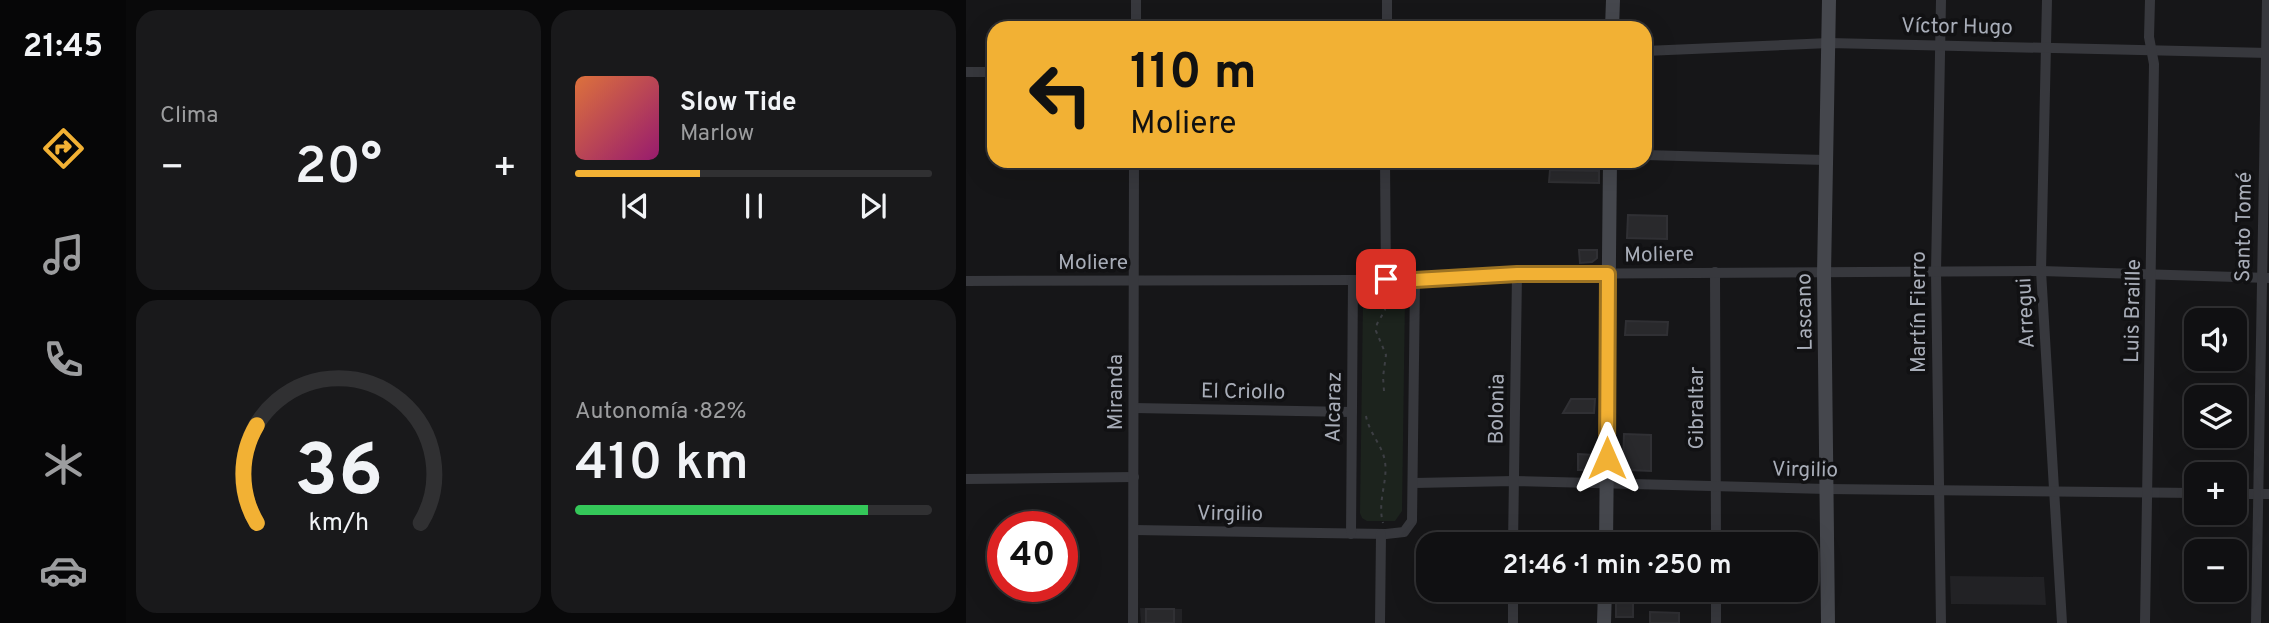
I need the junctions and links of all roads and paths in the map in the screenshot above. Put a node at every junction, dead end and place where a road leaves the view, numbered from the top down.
1 (1136, 0) edge
2 (1387, 0) edge
3 (1613, 0) edge
4 (1829, 0) edge
5 (1941, 0) edge
6 (2047, 0) edge
7 (2150, 0) edge
8 (2267, 0) edge
9 (1136, 21) edge
10 (1387, 21) edge
11 (1612, 21) edge
12 (1829, 43) junction
13 (1940, 45) junction
14 (2046, 48) junction
15 (2151, 49) junction
16 (1652, 51) edge
17 (2267, 52) edge
18 (966, 72) edge
19 (987, 72) edge
20 (1652, 155) edge
21 (1826, 160) junction
22 (1134, 168) edge
23 (1385, 168) edge
24 (1610, 168) edge
25 (2041, 271) junction
26 (1715, 272) junction
27 (1936, 272) junction
28 (1517, 274) junction
29 (1608, 274) junction
30 (1824, 274) junction
31 (2152, 274) junction
32 (2265, 278) edge
33 (1386, 279) junction
34 (1353, 280) junction
35 (1415, 280) junction
36 (966, 281) edge
37 (1134, 282) junction
38 (1384, 391) dead end
39 (1134, 408) junction
40 (1352, 412) junction
41 (1366, 416) dead end
42 (1134, 477) junction
43 (966, 479) edge
44 (1514, 481) junction
45 (1414, 483) junction
46 (1607, 484) junction
47 (1716, 486) junction
48 (1827, 489) junction
49 (1939, 489) junction
50 (2054, 489) junction
51 (2148, 491) junction
52 (2184, 492) edge
53 (2263, 494) edge
54 (1134, 530) junction
55 (1513, 532) edge
56 (1606, 532) edge
57 (1716, 532) edge
58 (1351, 534) junction
59 (1384, 534) junction
60 (1513, 602) edge
61 (1605, 602) edge
62 (1716, 602) edge
63 (1133, 623) edge
64 (1380, 623) edge
65 (1513, 623) edge
66 (1604, 623) edge
67 (1716, 623) edge
68 (1828, 623) edge
69 (1941, 623) edge
70 (2062, 623) edge
71 (2145, 623) edge
72 (2256, 623) edge

1 - 9 street
2 - 10 street
3 - 11 street
4 - 12 street, Lascano
5 - 13 street, Martín Fierro
6 - 14 street, Arregui
7 - 15 street, Luis Braille
8 - 17 street, Santo Tomé
12 - 13 street, Víctor Hugo
12 - 16 street, Víctor Hugo
12 - 21 street, Lascano
13 - 14 street, Víctor Hugo
13 - 27 street, Martín Fierro
14 - 15 street, Víctor Hugo
14 - 25 street, Arregui
15 - 17 street, Víctor Hugo
15 - 31 street, Luis Braille
17 - 32 street, Santo Tomé
18 - 19 street
20 - 21 street
21 - 30 street, Lascano
22 - 37 street, Miranda
23 - 33 street
24 - 29 street
25 - 27 street, Moliere
25 - 31 street, Moliere
25 - 50 street, Arregui
26 - 29 street, Moliere
26 - 30 street, Moliere
26 - 47 street, Gibraltar
27 - 30 street, Moliere
27 - 49 street, Martín Fierro
28 - 29 street, Moliere
28 - 35 street, Moliere
28 - 44 street, Bolonia
29 - 46 street
30 - 48 street, Lascano
31 - 32 street, Moliere
31 - 51 street, Luis Braille
32 - 53 street, Santo Tomé
33 - 34 street, Moliere
33 - 35 street, Moliere
33 - 38 path
34 - 37 street, Moliere
34 - 40 street, Alcaraz
35 - 45 street
36 - 37 street, Moliere
37 - 39 street, Miranda
39 - 40 street, El Criollo
39 - 42 street, Miranda
40 - 58 street, Alcaraz
41 - 59 path
42 - 43 street
42 - 54 street, Miranda
44 - 45 street, Virgilio
44 - 46 street, Virgilio
44 - 55 street, Bolonia
45 - 59 street, Virgilio
46 - 47 street, Virgilio
46 - 56 street
47 - 48 street, Virgilio
47 - 57 street, Gibraltar
48 - 49 street, Virgilio
48 - 68 street, Lascano
49 - 50 street, Virgilio
49 - 69 street, Martín Fierro
50 - 51 street, Virgilio
50 - 70 street, Arregui
51 - 52 street, Virgilio
51 - 71 street, Luis Braille
53 - 72 street, Santo Tomé
54 - 58 street, Virgilio
54 - 63 street, Miranda
58 - 59 street, Virgilio
59 - 64 street
60 - 65 street
61 - 66 street
62 - 67 street

